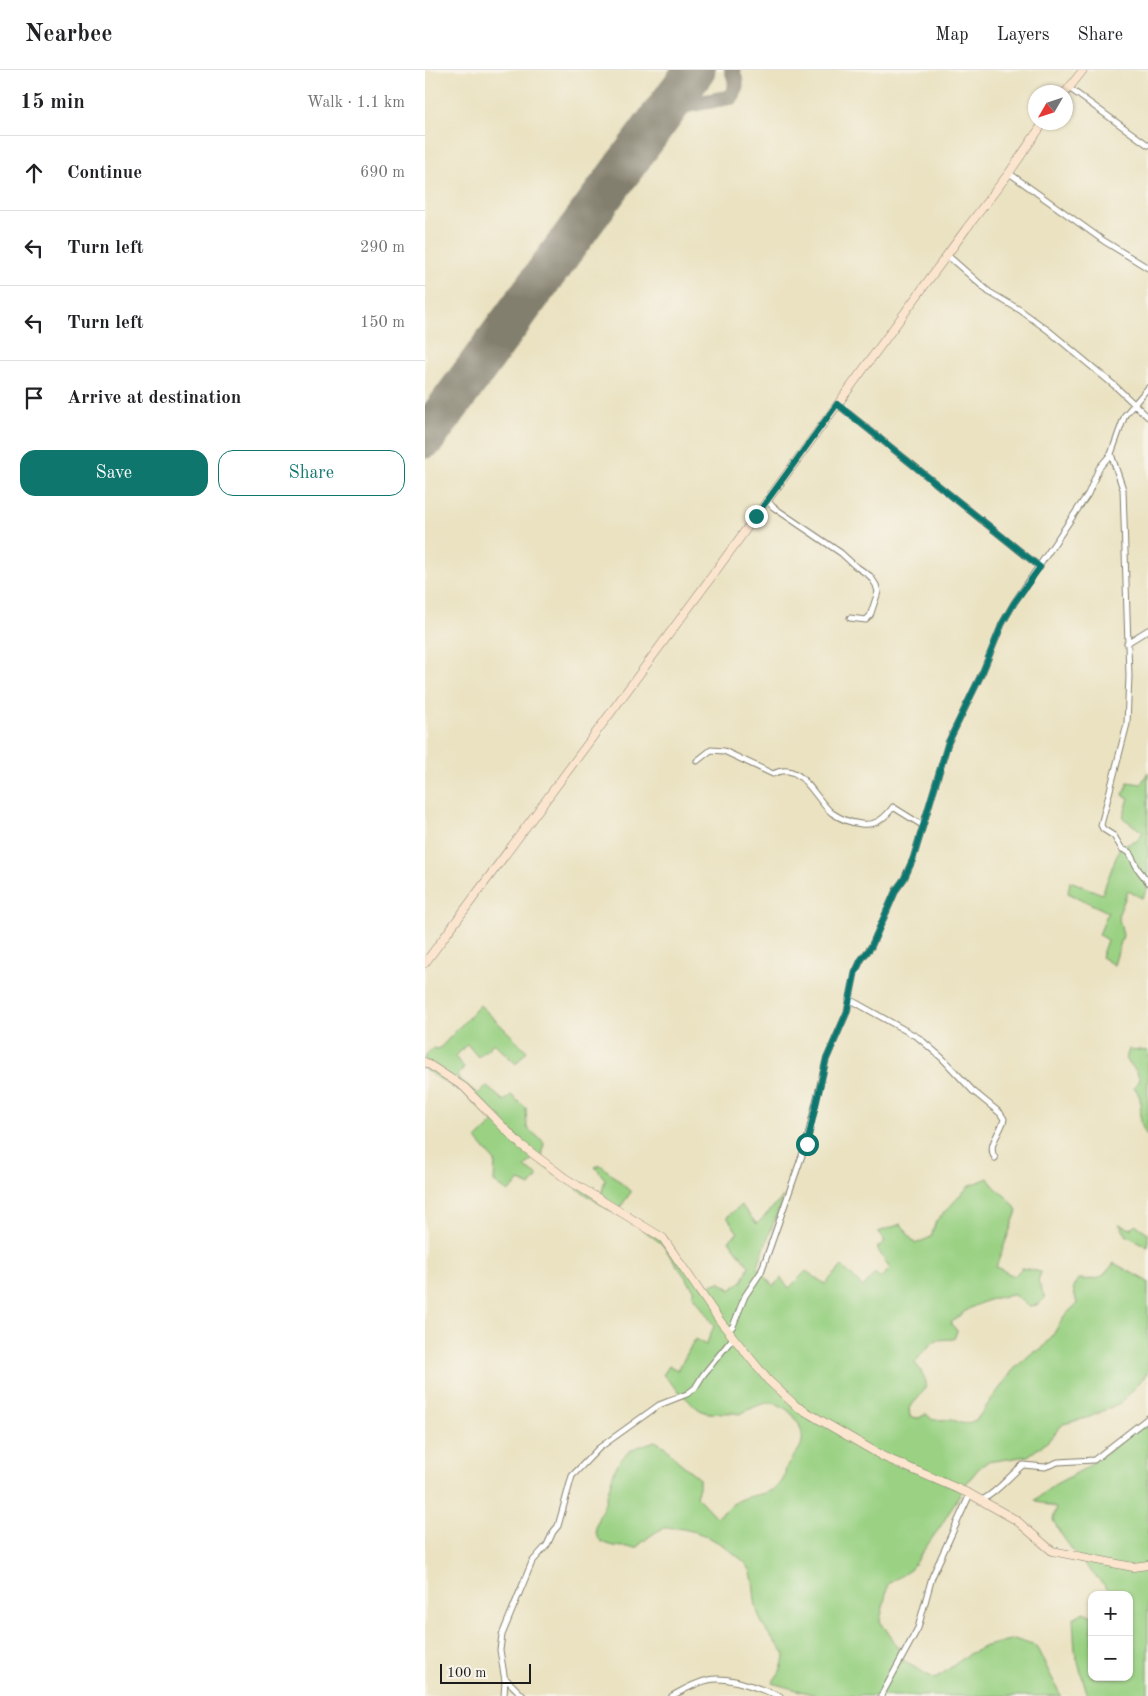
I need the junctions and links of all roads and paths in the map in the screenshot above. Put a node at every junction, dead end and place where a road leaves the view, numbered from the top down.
1 (1083, 70) edge
2 (1072, 85) edge
3 (1073, 95) edge
4 (1039, 130) edge
5 (1148, 145) edge
6 (1009, 173) junction
7 (947, 255) junction
8 (1148, 268) edge
9 (1148, 388) edge
10 (837, 404) junction
11 (1133, 404) junction
12 (1148, 417) edge
13 (1111, 454) junction
14 (767, 500) junction
15 (1040, 567) junction
16 (850, 618) dead end
17 (1148, 630) edge
18 (1127, 643) junction
19 (697, 761) dead end
20 (922, 826) junction
21 (1148, 882) edge
22 (425, 963) edge
23 (849, 999) junction
24 (425, 1062) edge
25 (995, 1158) dead end
26 (731, 1334) junction
27 (1148, 1418) edge
28 (970, 1494) junction
29 (982, 1500) junction
30 (1148, 1565) edge
31 (505, 1678) junction
32 (504, 1696) edge
33 (523, 1696) edge
34 (672, 1696) edge
35 (779, 1696) edge
36 (881, 1696) edge

1 - 2 street
3 - 5 street
4 - 6 street
6 - 7 street
6 - 8 street
7 - 10 street
7 - 11 street
9 - 11 street
10 - 14 street
10 - 15 street
11 - 12 street
11 - 13 street
13 - 15 street
13 - 18 street
14 - 16 street
14 - 22 street
15 - 20 street
17 - 18 street
18 - 21 street
19 - 20 street
20 - 23 street
23 - 25 street
23 - 26 street
24 - 26 street
26 - 28 street
26 - 31 street
27 - 29 street
28 - 29 street
28 - 36 street
29 - 30 street
31 - 32 street
31 - 33 street
34 - 35 street

